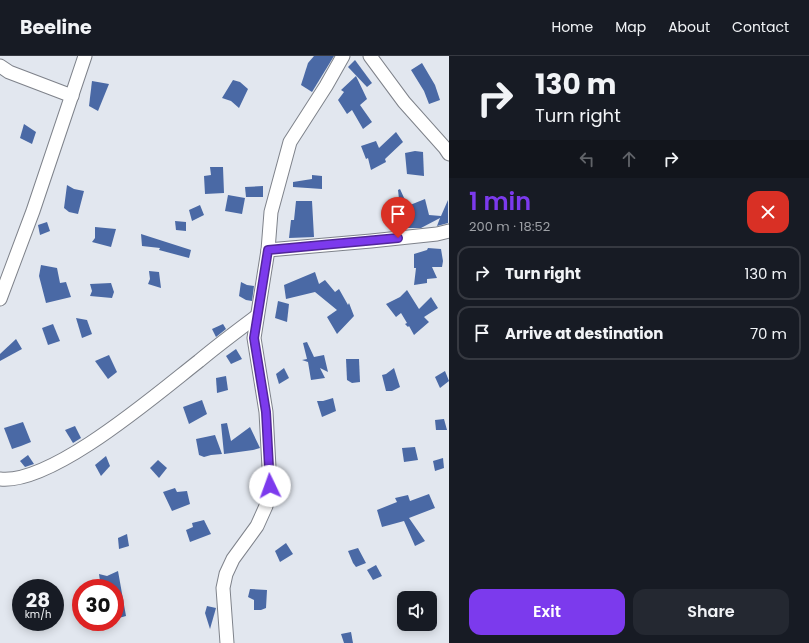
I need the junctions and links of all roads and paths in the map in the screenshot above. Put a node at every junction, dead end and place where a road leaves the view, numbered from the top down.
1 (85, 56) edge
2 (343, 56) edge
3 (370, 56) edge
4 (0, 66) edge
5 (72, 96) junction
6 (449, 154) edge
7 (449, 231) edge
8 (268, 250) junction
9 (0, 299) edge
10 (257, 316) junction
11 (0, 479) edge
12 (227, 643) edge

1 - 5 street
2 - 8 street
3 - 6 street
4 - 5 street
5 - 9 street
7 - 8 street
8 - 10 street
10 - 11 street
10 - 12 street

